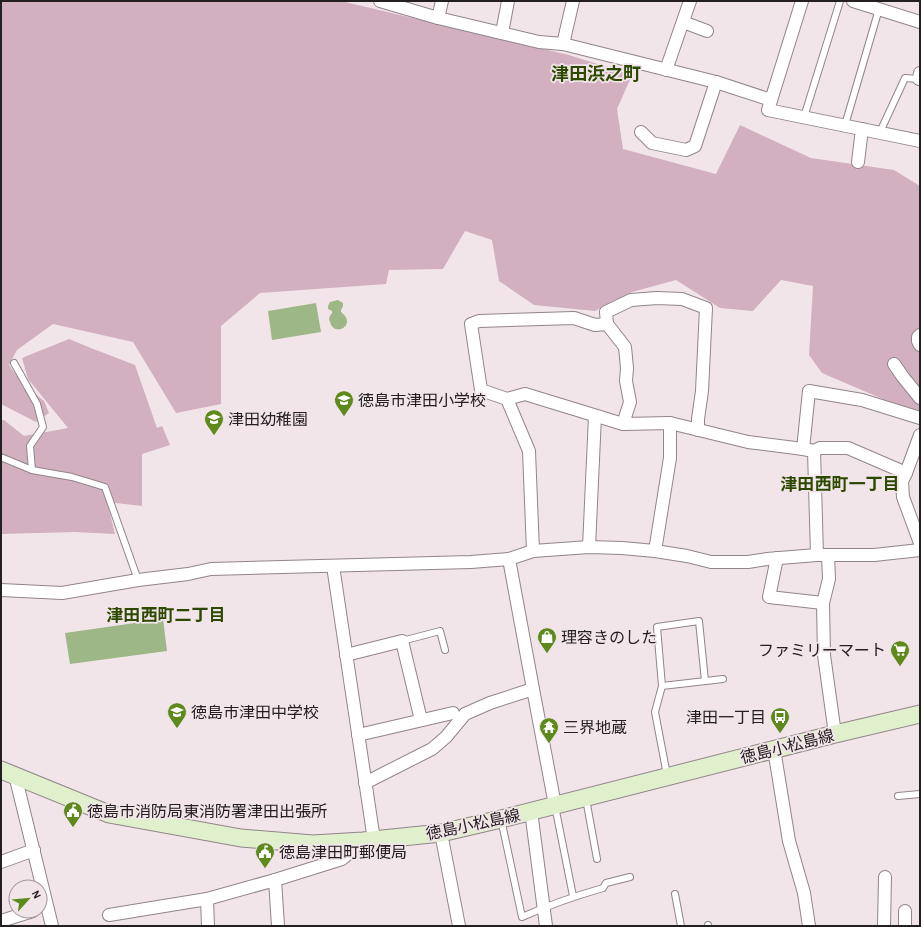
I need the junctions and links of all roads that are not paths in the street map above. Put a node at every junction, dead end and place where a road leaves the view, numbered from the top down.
1 (380, 1) edge
2 (442, 1) edge
3 (508, 1) edge
4 (573, 1) edge
5 (690, 1) edge
6 (802, 1) edge
7 (840, 1) edge
8 (853, 1) edge
9 (879, 9) junction
10 (438, 18) junction
11 (683, 22) junction
12 (920, 22) edge
13 (707, 31) dead end
14 (502, 33) junction
15 (563, 44) junction
16 (666, 70) junction
17 (920, 77) edge
18 (716, 82) junction
19 (771, 100) junction
20 (804, 117) junction
21 (845, 125) junction
22 (862, 129) junction
23 (640, 132) dead end
24 (880, 132) junction
25 (920, 141) edge
26 (858, 162) dead end
27 (607, 324) junction
28 (920, 335) edge
29 (920, 345) edge
30 (14, 363) dead end
31 (894, 364) dead end
32 (920, 398) edge
33 (508, 399) junction
34 (595, 416) junction
35 (920, 418) edge
36 (670, 423) junction
37 (624, 424) junction
38 (698, 430) junction
39 (920, 435) edge
40 (808, 450) junction
41 (3, 458) dead end
42 (32, 470) junction
43 (906, 473) junction
44 (920, 543) edge
45 (589, 547) junction
46 (920, 550) edge
47 (533, 551) junction
48 (655, 551) junction
49 (822, 555) junction
50 (777, 558) junction
51 (509, 559) junction
52 (333, 566) junction
53 (138, 580) junction
54 (1, 590) edge
55 (823, 603) junction
56 (402, 641) junction
57 (445, 650) dead end
58 (346, 655) junction
59 (723, 678) dead end
60 (705, 681) junction
61 (662, 686) junction
62 (533, 689) junction
63 (453, 713) dead end
64 (920, 714) edge
65 (421, 720) junction
66 (835, 734) junction
67 (358, 735) junction
68 (774, 749) junction
69 (8, 772) edge
70 (668, 776) junction
71 (365, 783) junction
72 (920, 794) edge
73 (898, 796) dead end
74 (586, 797) junction
75 (555, 805) junction
76 (531, 811) junction
77 (501, 819) junction
78 (440, 833) junction
79 (368, 841) junction
80 (34, 850) junction
81 (597, 860) dead end
82 (1, 862) edge
83 (884, 876) dead end
84 (630, 877) dead end
85 (39, 879) edge
86 (275, 880) junction
87 (675, 894) dead end
88 (573, 896) junction
89 (207, 899) junction
90 (544, 907) junction
91 (905, 911) dead end
92 (109, 915) dead end
93 (208, 926) edge
94 (278, 926) edge
95 (459, 926) edge
96 (546, 926) edge
97 (682, 926) edge
98 (809, 926) edge
99 (884, 926) edge
100 (905, 926) edge

1 - 10 street
2 - 10 street
3 - 14 street
4 - 15 street
5 - 11 street
6 - 19 street
7 - 20 lane
8 - 9 street
9 - 12 street
9 - 21 lane
10 - 14 street
11 - 13 street
11 - 16 street
14 - 15 street
15 - 16 street
16 - 18 street
17 - 24 lane
18 - 19 street
18 - 23 street
19 - 20 street
20 - 21 street
21 - 22 street
22 - 24 street
22 - 26 street
24 - 25 street
27 - 33 street
27 - 37 street
27 - 38 street
28 - 29 street
30 - 42 lane
31 - 32 street
33 - 34 street
33 - 47 street
34 - 37 street
34 - 45 street
35 - 40 street
36 - 37 street
36 - 38 street
36 - 48 street
38 - 40 street
39 - 43 street
40 - 43 street
40 - 49 street
41 - 42 lane
42 - 53 lane
43 - 44 street
45 - 47 street
45 - 48 street
46 - 49 street
47 - 51 street
48 - 50 street
49 - 50 street
49 - 55 street
50 - 55 street
51 - 52 street
51 - 62 street
52 - 53 street
52 - 58 street
53 - 54 street
55 - 66 street
56 - 57 lane
56 - 58 street
56 - 65 street
58 - 67 street
59 - 60 lane
60 - 61 lane
60 - 61 lane
61 - 70 lane
62 - 71 street
62 - 75 street
63 - 65 street
64 - 66 main road, 徳島小松島線
65 - 67 street
66 - 68 main road, 徳島小松島線
67 - 71 street
68 - 70 main road, 徳島小松島線
68 - 98 street
69 - 79 main road, 徳島小松島線
69 - 80 street
70 - 74 main road, 徳島小松島線
71 - 79 street
72 - 73 lane
74 - 75 main road, 徳島小松島線
74 - 81 lane
75 - 76 main road, 徳島小松島線
75 - 88 lane
76 - 77 main road, 徳島小松島線
76 - 90 street
77 - 78 main road, 徳島小松島線
77 - 90 lane
78 - 79 main road, 徳島小松島線
78 - 95 street
79 - 86 street
80 - 82 street
80 - 85 street
83 - 99 street
84 - 88 lane
86 - 89 street
86 - 94 street
87 - 97 lane
88 - 90 lane
89 - 92 street
89 - 93 street
90 - 96 street
91 - 100 street

